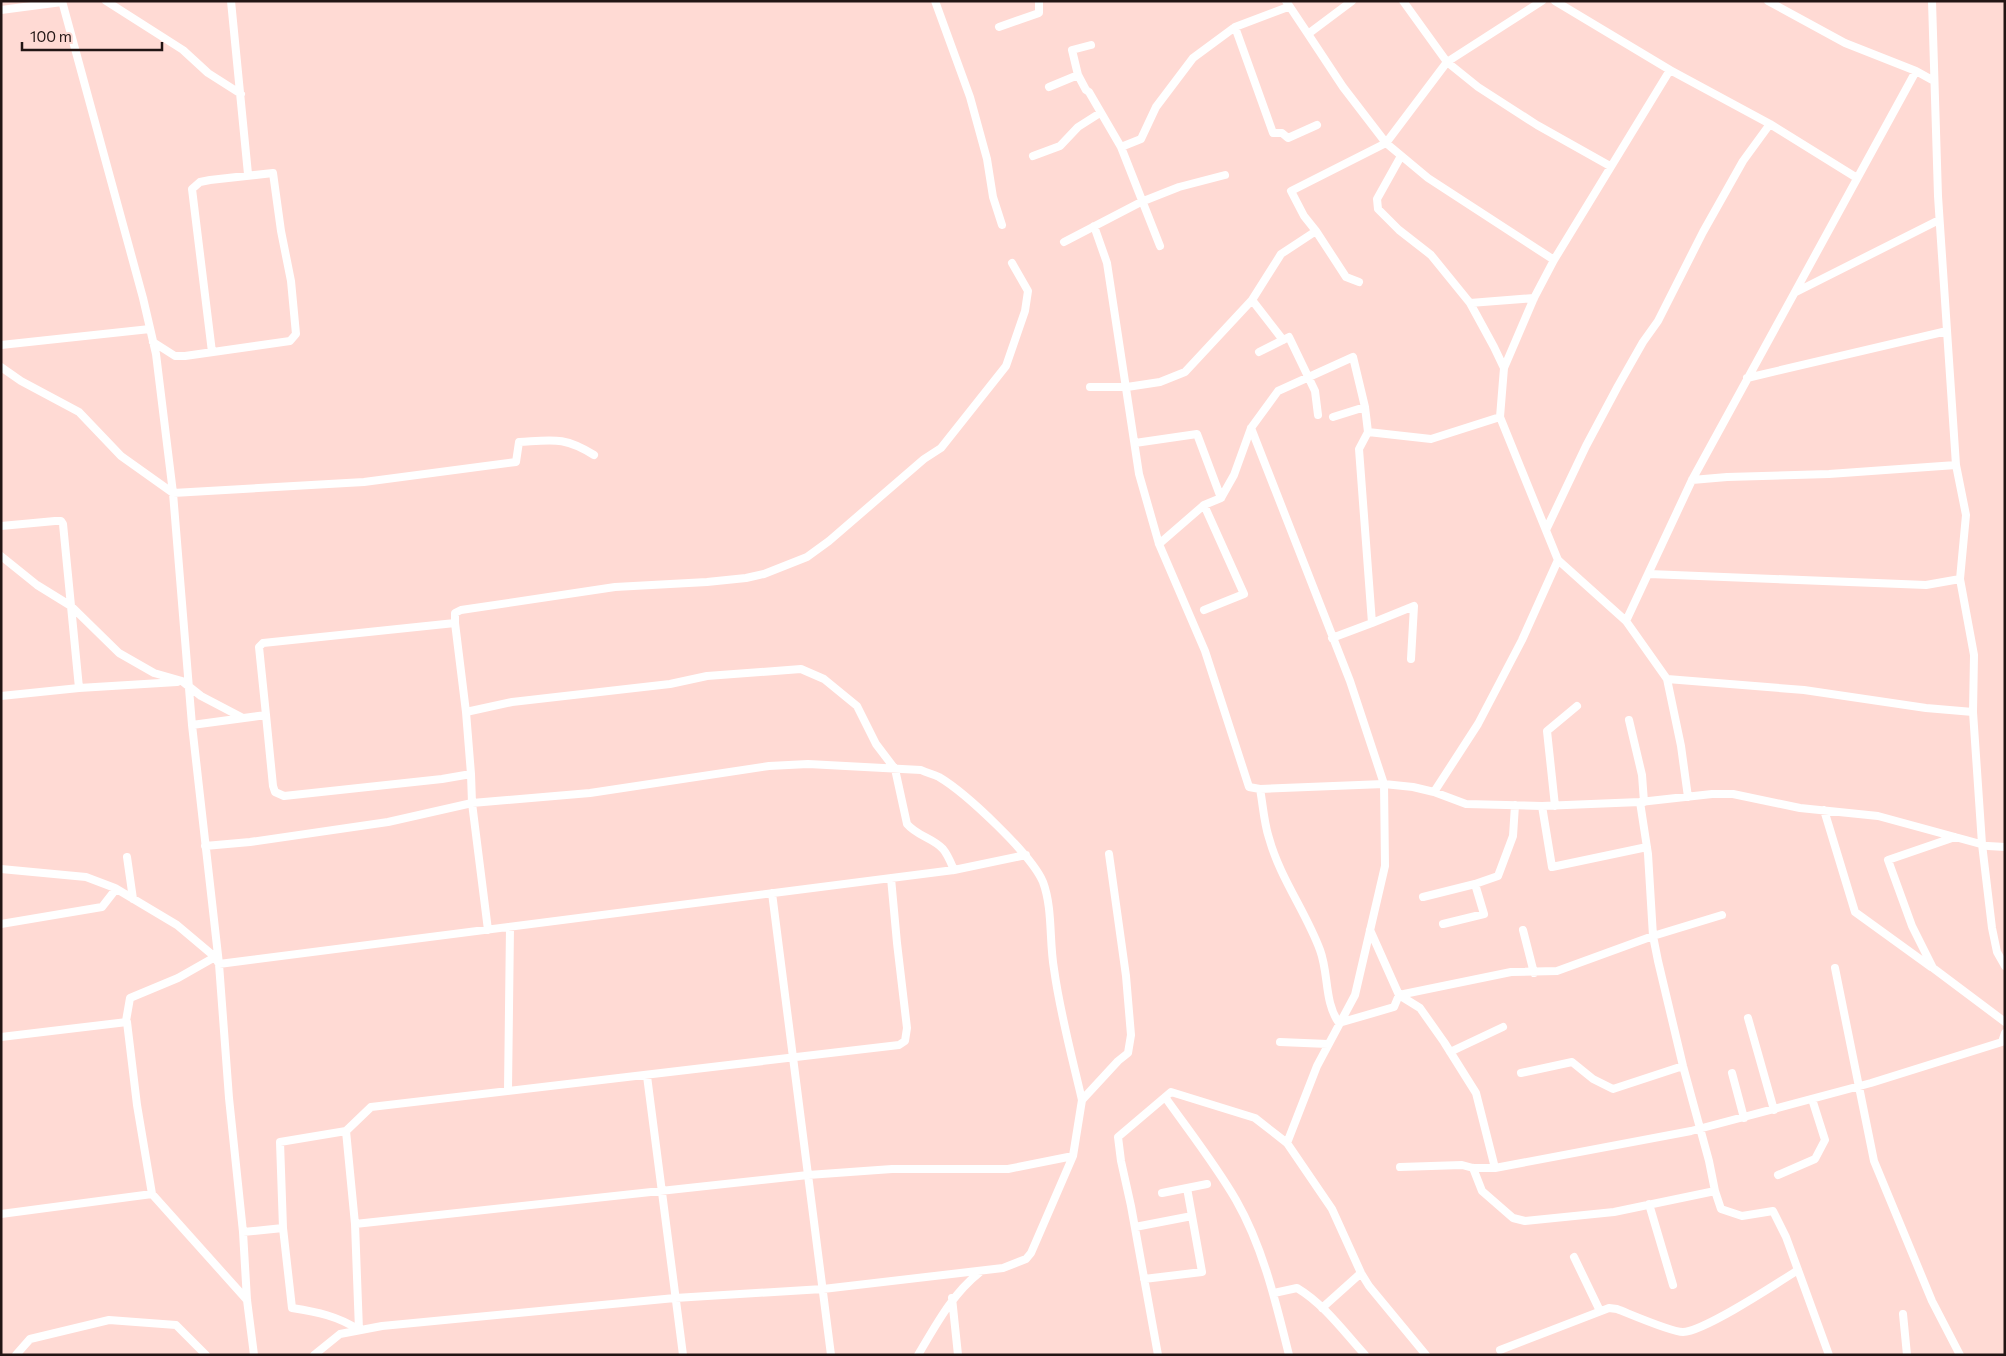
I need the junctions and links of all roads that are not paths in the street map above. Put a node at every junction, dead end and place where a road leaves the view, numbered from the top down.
1 (106, 1) edge
2 (231, 1) edge
3 (935, 1) edge
4 (1039, 1) edge
5 (1352, 1) edge
6 (1403, 1) edge
7 (1542, 1) edge
8 (1555, 1) edge
9 (1768, 1) edge
10 (1932, 1) edge
11 (62, 2) edge
12 (1287, 4) edge
13 (1, 10) edge
14 (999, 27) dead end
15 (1235, 27) junction
16 (1308, 34) junction
17 (1091, 45) dead end
18 (1447, 62) junction
19 (1670, 70) junction
20 (1916, 72) junction
21 (1078, 76) junction
22 (1934, 81) junction
23 (1049, 86) dead end
24 (241, 94) junction
25 (1100, 113) junction
26 (1770, 124) junction
27 (1317, 125) dead end
28 (1386, 143) junction
29 (1121, 147) junction
30 (1033, 156) dead end
31 (1401, 156) junction
32 (1610, 166) junction
33 (248, 174) junction
34 (1225, 175) dead end
35 (1857, 178) junction
36 (1141, 202) junction
37 (1940, 220) junction
38 (1002, 225) dead end
39 (1094, 226) junction
40 (1316, 231) junction
41 (1064, 242) dead end
42 (1160, 246) dead end
43 (1554, 260) junction
44 (1012, 263) dead end
45 (1359, 282) dead end
46 (1796, 293) junction
47 (1534, 298) junction
48 (1252, 300) junction
49 (1470, 303) junction
50 (150, 329) junction
51 (1947, 331) junction
52 (1283, 340) junction
53 (153, 342) junction
54 (1, 345) edge
55 (212, 352) junction
56 (1258, 352) dead end
57 (1, 367) edge
58 (1504, 368) junction
59 (1309, 377) junction
60 (1747, 378) junction
61 (1127, 387) junction
62 (1090, 388) dead end
63 (1365, 407) junction
64 (1318, 415) dead end
65 (1332, 417) dead end
66 (1500, 417) junction
67 (1251, 428) junction
68 (1368, 432) junction
69 (1135, 443) junction
70 (594, 455) dead end
71 (1956, 464) junction
72 (1692, 480) junction
73 (173, 493) junction
74 (1221, 498) junction
75 (1204, 505) junction
76 (1, 526) edge
77 (1546, 530) junction
78 (1159, 544) junction
79 (1, 556) edge
80 (1558, 560) junction
81 (1649, 574) junction
82 (1960, 579) junction
83 (71, 606) junction
84 (1204, 610) dead end
85 (1626, 621) junction
86 (1372, 622) junction
87 (455, 623) junction
88 (1332, 638) junction
89 (1411, 660) dead end
90 (1667, 679) junction
91 (187, 683) junction
92 (79, 688) junction
93 (1, 696) edge
94 (1577, 706) dead end
95 (466, 712) junction
96 (1973, 712) junction
97 (266, 715) junction
98 (243, 718) junction
99 (1629, 720) dead end
100 (192, 726) junction
101 (895, 769) junction
102 (471, 774) junction
103 (1384, 784) junction
104 (1260, 789) junction
105 (1434, 792) junction
106 (1688, 797) junction
107 (1642, 802) junction
108 (472, 804) junction
109 (1515, 805) junction
110 (1542, 806) junction
111 (1555, 806) junction
112 (1824, 810) junction
113 (1955, 837) junction
114 (1982, 844) junction
115 (205, 846) junction
116 (1647, 847) junction
117 (2005, 847) edge
118 (1109, 854) dead end
119 (1026, 855) junction
120 (127, 856) dead end
121 (1, 868) edge
122 (954, 870) junction
123 (891, 878) junction
124 (1475, 884) junction
125 (116, 889) junction
126 (772, 893) junction
127 (1423, 897) dead end
128 (133, 899) junction
129 (1722, 914) dead end
130 (1, 924) edge
131 (1443, 924) dead end
132 (510, 927) junction
133 (488, 930) junction
134 (1370, 930) junction
135 (1523, 930) dead end
136 (1654, 936) junction
137 (217, 961) junction
138 (2005, 966) edge
139 (1835, 968) dead end
140 (1933, 968) junction
141 (1534, 973) junction
142 (1399, 995) junction
143 (1748, 1018) dead end
144 (126, 1021) junction
145 (2005, 1022) edge
146 (1339, 1023) junction
147 (1503, 1027) dead end
148 (2005, 1033) edge
149 (1, 1037) edge
150 (1280, 1042) dead end
151 (1328, 1044) junction
152 (1450, 1052) junction
153 (793, 1057) junction
154 (1683, 1066) junction
155 (1732, 1072) dead end
156 (1521, 1073) dead end
157 (647, 1076) junction
158 (1859, 1086) junction
159 (508, 1090) junction
160 (1165, 1097) junction
161 (1812, 1099) junction
162 (1082, 1100) junction
163 (1774, 1110) junction
164 (1744, 1118) junction
165 (1700, 1129) junction
166 (346, 1131) junction
167 (1287, 1143) junction
168 (1073, 1156) junction
169 (1400, 1167) dead end
170 (1473, 1168) junction
171 (1495, 1168) junction
172 (808, 1175) junction
173 (1778, 1175) dead end
174 (1207, 1184) dead end
175 (1187, 1188) junction
176 (1715, 1190) junction
177 (662, 1191) junction
178 (1162, 1193) dead end
179 (152, 1194) junction
180 (1649, 1204) junction
181 (1, 1214) edge
182 (1192, 1216) junction
183 (355, 1224) junction
184 (1135, 1227) junction
185 (283, 1228) junction
186 (243, 1232) junction
187 (1574, 1257) dead end
188 (1798, 1270) junction
189 (980, 1272) junction
190 (1361, 1273) junction
191 (1144, 1279) junction
192 (1673, 1284) dead end
193 (823, 1289) junction
194 (1274, 1293) junction
195 (676, 1298) junction
196 (952, 1298) junction
197 (247, 1300) junction
198 (1322, 1308) junction
199 (1600, 1311) junction
200 (1903, 1314) dead end
201 (360, 1330) junction
202 (1500, 1350) dead end
203 (1361, 1354) edge
204 (16, 1355) edge
205 (206, 1355) edge
206 (254, 1355) edge
207 (314, 1355) edge
208 (683, 1355) edge
209 (831, 1355) edge
210 (918, 1355) edge
211 (958, 1355) edge
212 (1158, 1355) edge
213 (1289, 1355) edge
214 (1426, 1355) edge
215 (1829, 1355) edge
216 (1907, 1355) edge
217 (1960, 1355) edge

1 - 24 street
2 - 24 street
3 - 38 street
4 - 14 street
5 - 16 street
6 - 18 street
7 - 18 street
8 - 19 street
9 - 20 street
10 - 22 street
11 - 13 street
11 - 50 street
12 - 15 street
12 - 16 street
15 - 27 street
15 - 29 street
16 - 28 street
17 - 21 street
18 - 28 street
18 - 32 street
19 - 26 street
19 - 32 street
20 - 22 street
20 - 35 street
21 - 23 street
21 - 25 street
22 - 37 street
24 - 33 street
25 - 29 street
25 - 30 street
26 - 35 street
26 - 77 street
28 - 31 street
28 - 40 street
29 - 36 street
31 - 43 street
31 - 49 street
32 - 43 street
33 - 55 street
33 - 55 street
34 - 36 street
35 - 46 street
36 - 39 street
36 - 42 street
37 - 46 street
37 - 51 street
39 - 41 street
39 - 61 street
40 - 45 street
40 - 48 street
43 - 47 street
44 - 87 street
46 - 60 street
47 - 49 street
47 - 58 street
48 - 52 street
48 - 61 street
49 - 58 street
50 - 53 street
50 - 54 street
51 - 60 street
51 - 71 street
52 - 56 street
52 - 59 street
53 - 55 street
53 - 73 street
57 - 73 street
58 - 66 street
59 - 63 street
59 - 64 street
59 - 67 street
60 - 72 street
61 - 62 street
61 - 69 street
63 - 65 street
63 - 68 street
66 - 68 street
66 - 77 street
67 - 74 street
67 - 88 street
68 - 86 street
69 - 74 street
69 - 78 street
70 - 73 street
71 - 72 street
71 - 82 street
72 - 81 street
73 - 91 street
74 - 75 street
75 - 78 street
75 - 84 street
76 - 83 street
77 - 80 street
78 - 104 street
79 - 83 street
80 - 85 street
80 - 105 street
81 - 82 street
81 - 85 street
82 - 96 street
83 - 91 street
83 - 92 street
85 - 90 street
86 - 88 street
86 - 89 street
87 - 95 street
87 - 97 street
88 - 103 street
90 - 96 street
90 - 106 street
91 - 92 street
91 - 98 street
91 - 100 street
92 - 93 street
94 - 111 street
95 - 101 street
95 - 102 street
96 - 114 street
97 - 98 street
97 - 102 street
98 - 100 street
99 - 107 street
100 - 115 street
101 - 108 street
101 - 119 street
101 - 122 street
102 - 108 street
103 - 104 street
103 - 105 street
103 - 134 street
104 - 146 street
105 - 109 street
106 - 107 street
106 - 112 street
107 - 111 street
107 - 116 street
108 - 115 street
108 - 133 street
109 - 110 street
109 - 124 street
110 - 111 street
110 - 116 street
112 - 113 street
112 - 140 street
113 - 114 street
113 - 140 street
114 - 117 street
114 - 138 street
115 - 137 street
116 - 136 street
118 - 162 street
119 - 122 street
119 - 162 street
120 - 128 street
121 - 125 street
122 - 123 street
123 - 126 street
123 - 153 street
124 - 127 street
124 - 131 street
125 - 128 street
125 - 130 street
126 - 132 street
126 - 153 street
128 - 137 street
129 - 136 street
132 - 133 street
132 - 159 street
133 - 137 street
134 - 142 street
134 - 146 street
135 - 141 street
136 - 141 street
136 - 154 street
137 - 144 street
137 - 186 street
139 - 158 street
140 - 145 street
141 - 142 street
142 - 146 street
142 - 152 street
143 - 163 street
144 - 149 street
144 - 179 street
146 - 151 street
147 - 152 street
148 - 158 street
150 - 151 street
151 - 167 street
152 - 171 street
153 - 157 street
153 - 172 street
154 - 156 street
154 - 165 street
155 - 164 street
157 - 159 street
157 - 177 street
158 - 161 street
158 - 217 street
159 - 166 street
160 - 167 street
160 - 184 street
160 - 194 street
161 - 163 street
161 - 173 street
162 - 168 street
163 - 164 street
164 - 165 street
165 - 171 street
165 - 176 street
166 - 183 street
166 - 185 street
167 - 190 street
168 - 172 street
168 - 189 street
169 - 170 street
170 - 171 street
170 - 180 street
172 - 177 street
172 - 193 street
174 - 175 street
175 - 178 street
175 - 182 street
176 - 180 street
176 - 188 street
177 - 183 street
177 - 195 street
179 - 181 street
179 - 197 street
180 - 192 street
182 - 184 street
182 - 191 street
183 - 201 street
184 - 191 street
185 - 186 street
185 - 201 street
186 - 197 street
187 - 199 street
188 - 199 street
188 - 215 street
189 - 193 street
189 - 196 street
190 - 198 street
190 - 214 street
191 - 212 street
193 - 195 street
193 - 209 street
194 - 198 street
194 - 213 street
195 - 201 street
195 - 208 street
196 - 210 street
196 - 211 street
197 - 206 street
198 - 203 street
199 - 202 street
200 - 216 street
201 - 207 street
204 - 205 street

